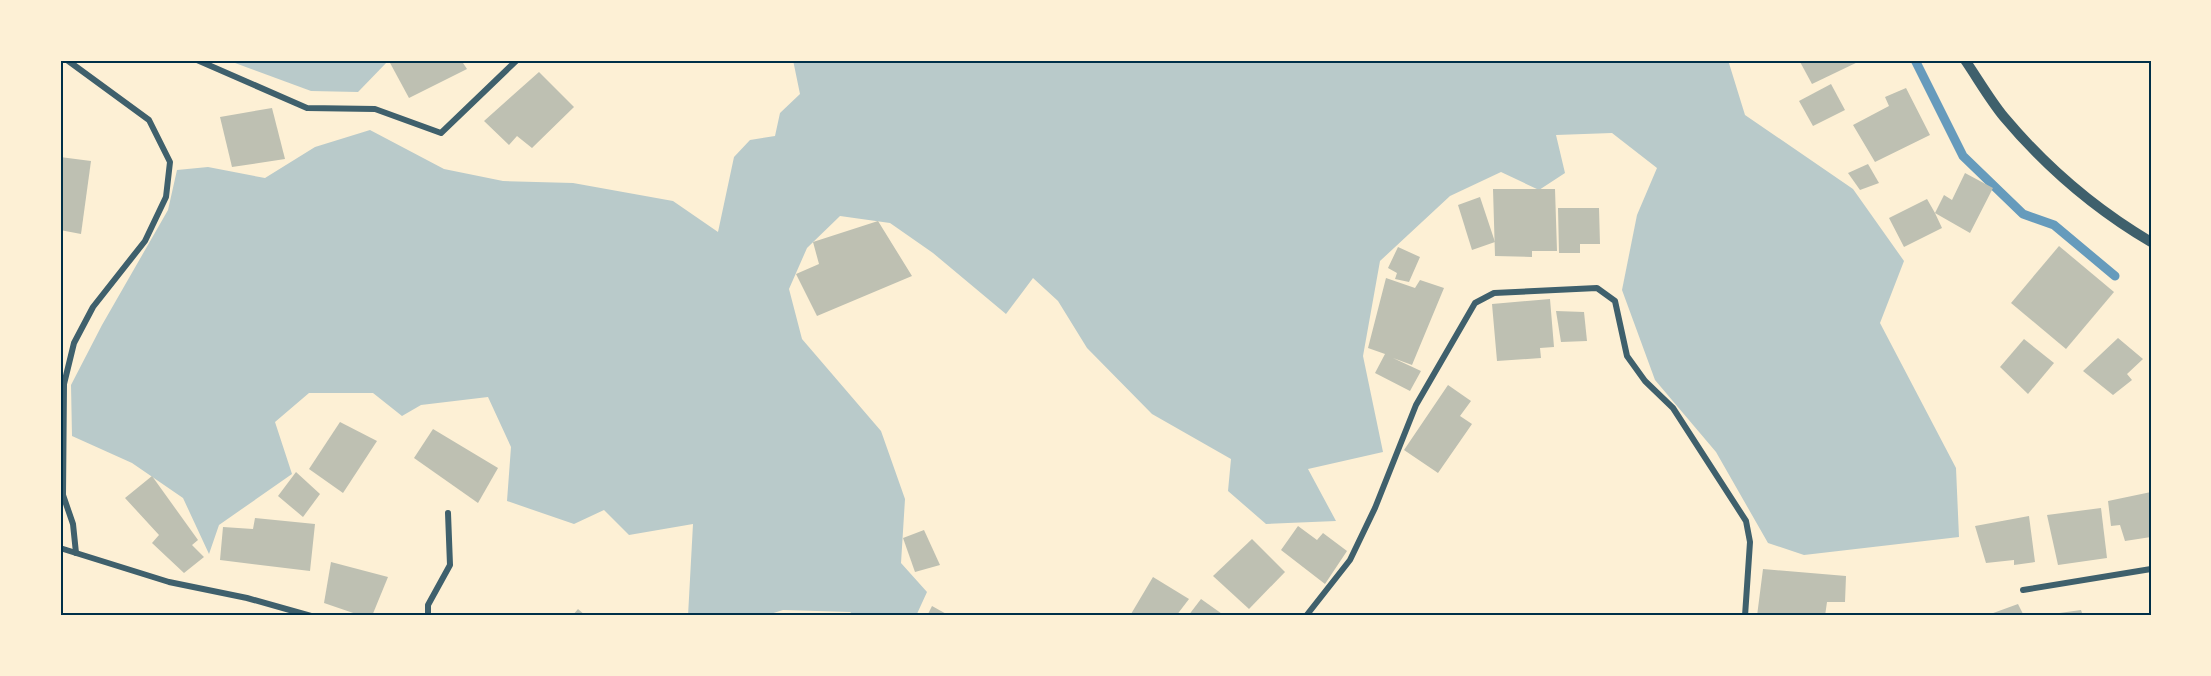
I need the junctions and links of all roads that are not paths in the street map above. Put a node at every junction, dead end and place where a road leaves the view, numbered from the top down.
1 (67, 60) edge
2 (197, 60) edge
3 (517, 60) edge
4 (1965, 60) edge
5 (2151, 242) edge
6 (448, 513) dead end
7 (60, 548) edge
8 (76, 553) junction
9 (2151, 569) edge
10 (2023, 590) dead end
11 (311, 616) edge
12 (428, 616) edge
13 (1305, 616) edge
14 (1745, 616) edge

1 - 8 street
2 - 3 street
4 - 5 street
6 - 12 street
7 - 8 street
8 - 11 street
9 - 10 street
13 - 14 street

